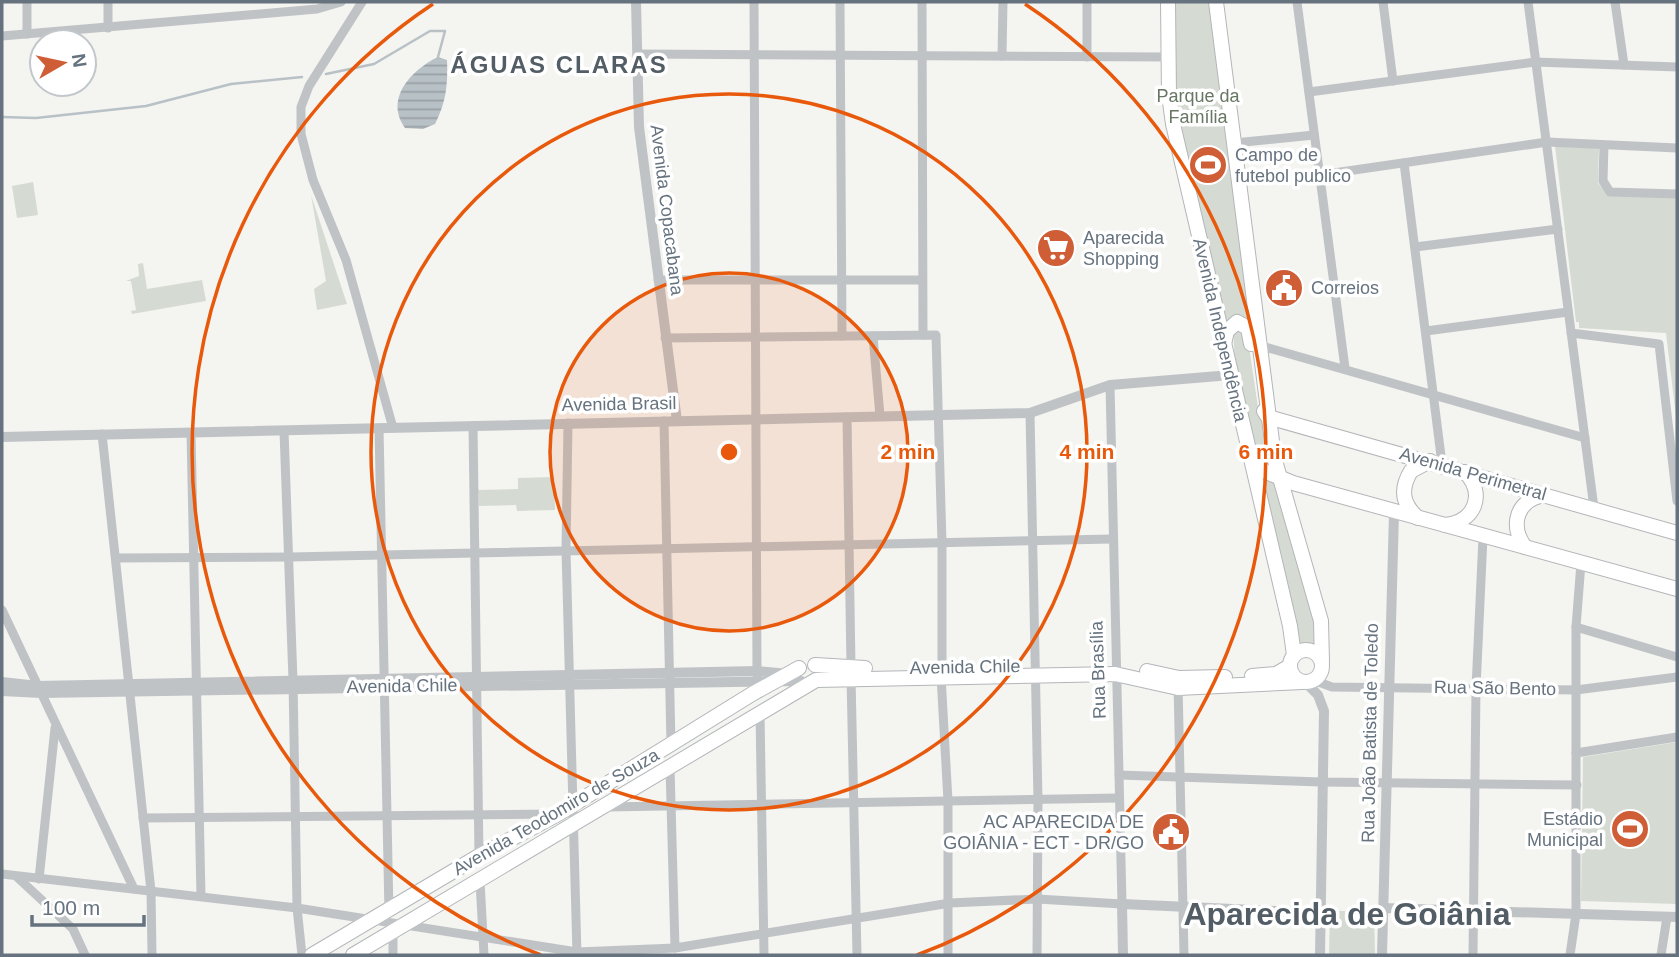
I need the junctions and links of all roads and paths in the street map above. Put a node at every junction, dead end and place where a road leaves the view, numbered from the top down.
1 (27, 2) edge
2 (108, 2) edge
3 (341, 2) edge
4 (362, 2) edge
5 (636, 2) edge
6 (754, 2) edge
7 (841, 2) edge
8 (922, 2) edge
9 (1003, 2) edge
10 (1087, 2) edge
11 (1168, 2) edge
12 (1216, 2) edge
13 (1297, 2) edge
14 (1384, 2) edge
15 (1528, 2) edge
16 (1615, 2) edge
17 (108, 27) junction
18 (27, 34) junction
19 (2, 36) edge
20 (637, 54) junction
21 (754, 55) junction
22 (840, 55) junction
23 (922, 56) junction
24 (1002, 56) junction
25 (1087, 57) junction
26 (1168, 57) junction
27 (1535, 62) junction
28 (1624, 65) junction
29 (1677, 67) edge
30 (1393, 81) junction
31 (1309, 92) junction
32 (1314, 135) junction
33 (1547, 142) junction
34 (1234, 143) junction
35 (1604, 145) junction
36 (1677, 148) edge
37 (1404, 163) junction
38 (1320, 175) junction
39 (1677, 194) edge
40 (1558, 229) junction
41 (1415, 247) junction
42 (753, 278) junction
43 (840, 278) junction
44 (659, 280) junction
45 (922, 280) junction
46 (1568, 312) junction
47 (1426, 331) junction
48 (1571, 333) junction
49 (923, 335) junction
50 (842, 336) junction
51 (873, 336) junction
52 (756, 337) junction
53 (665, 338) junction
54 (1258, 345) junction
55 (1225, 347) junction
56 (1345, 368) junction
57 (1231, 375) junction
58 (1110, 385) junction
59 (1434, 394) junction
60 (1237, 406) junction
61 (1030, 413) junction
62 (939, 415) junction
63 (880, 416) junction
64 (847, 417) junction
65 (1268, 417) junction
66 (756, 420) junction
67 (664, 421) junction
68 (677, 421) junction
69 (568, 423) junction
70 (473, 426) junction
71 (379, 428) junction
72 (393, 428) junction
73 (284, 431) junction
74 (191, 433) junction
75 (102, 434) junction
76 (2, 437) edge
77 (1586, 438) junction
78 (1254, 456) junction
79 (1274, 457) junction
80 (1436, 462) junction
81 (1465, 472) junction
82 (1278, 478) junction
83 (1546, 495) junction
84 (1677, 501) edge
85 (1594, 508) junction
86 (1394, 513) junction
87 (1418, 518) junction
88 (1444, 525) junction
89 (1677, 533) edge
90 (1483, 537) junction
91 (1112, 539) junction
92 (1033, 541) junction
93 (942, 543) junction
94 (849, 545) junction
95 (757, 547) junction
96 (1525, 547) junction
97 (667, 549) junction
98 (566, 550) junction
99 (473, 552) junction
100 (382, 555) junction
101 (194, 557) junction
102 (290, 557) junction
103 (116, 558) junction
104 (1581, 563) junction
105 (1677, 589) edge
106 (2, 610) edge
107 (1576, 627) junction
108 (1677, 657) edge
109 (1292, 660) junction
110 (1322, 662) junction
111 (1115, 670) junction
112 (1034, 671) junction
113 (851, 672) junction
114 (942, 672) junction
115 (757, 676) junction
116 (801, 676) junction
117 (668, 677) junction
118 (1677, 677) edge
119 (569, 679) junction
120 (476, 681) junction
121 (1307, 681) junction
122 (2, 682) edge
123 (386, 683) junction
124 (1178, 683) junction
125 (293, 684) junction
126 (196, 686) junction
127 (1389, 686) junction
128 (130, 688) junction
129 (1476, 688) junction
130 (39, 689) junction
131 (1576, 690) junction
132 (2, 691) edge
133 (760, 713) junction
134 (55, 726) junction
135 (1677, 737) edge
136 (671, 746) junction
137 (1576, 753) junction
138 (670, 767) junction
139 (1119, 775) junction
140 (1182, 777) junction
141 (1321, 782) junction
142 (1476, 782) junction
143 (1387, 783) junction
144 (1577, 785) junction
145 (1119, 798) junction
146 (1038, 800) junction
147 (948, 801) junction
148 (856, 802) junction
149 (764, 805) junction
150 (572, 806) junction
151 (670, 806) junction
152 (604, 807) junction
153 (476, 812) junction
154 (388, 814) junction
155 (558, 814) junction
156 (296, 815) junction
157 (199, 817) junction
158 (143, 818) junction
159 (573, 826) junction
160 (479, 856) junction
161 (2, 874) edge
162 (17, 877) junction
163 (39, 879) junction
164 (480, 881) junction
165 (134, 888) junction
166 (151, 891) junction
167 (201, 896) junction
168 (1037, 900) junction
169 (950, 903) junction
170 (1122, 904) junction
171 (1183, 906) junction
172 (296, 908) junction
173 (1383, 908) junction
174 (1474, 911) junction
175 (1321, 913) junction
176 (1577, 914) junction
177 (857, 916) junction
178 (1672, 917) edge
179 (372, 920) junction
180 (395, 923) junction
181 (764, 932) junction
182 (484, 936) junction
183 (675, 948) junction
184 (577, 954) edge
185 (85, 955) edge
186 (152, 955) edge
187 (302, 955) edge
188 (312, 955) edge
189 (353, 955) edge
190 (393, 955) edge
191 (484, 955) edge
192 (764, 955) edge
193 (857, 955) edge
194 (948, 955) edge
195 (1037, 955) edge
196 (1123, 955) edge
197 (1184, 955) edge
198 (1320, 955) edge
199 (1382, 955) edge
200 (1473, 955) edge
201 (1570, 955) edge
202 (1661, 955) edge

1 - 18 street
2 - 17 street
3 - 17 street
4 - 72 street
5 - 20 street, Avenida Copacabana
6 - 21 street
7 - 22 street
8 - 23 street
9 - 24 street
10 - 25 street
11 - 26 main road, Avenida Independência
12 - 34 main road, Avenida Independência
13 - 31 street
14 - 30 street
15 - 27 street
16 - 28 street
17 - 18 street
18 - 19 street
20 - 21 street
20 - 44 street, Avenida Copacabana
21 - 22 street
21 - 42 street
22 - 23 street
22 - 43 street
23 - 24 street
23 - 45 street
24 - 25 street
25 - 26 street
26 - 55 main road, Avenida Independência
27 - 28 street
27 - 30 street
27 - 33 street
28 - 29 street
30 - 31 street
31 - 32 street
32 - 34 street
32 - 38 street
33 - 35 street
33 - 37 street
33 - 40 street
34 - 54 main road, Avenida Independência
35 - 36 street
35 - 39 street
37 - 38 street
37 - 41 street
38 - 56 street
40 - 41 street
40 - 46 street
41 - 47 street
42 - 43 street
42 - 44 street
42 - 52 street
43 - 45 street
43 - 50 street
44 - 53 street, Avenida Copacabana
45 - 49 street
46 - 47 street
46 - 48 street
47 - 59 street
48 - 77 street
48 - 84 street
49 - 51 street
49 - 62 street
50 - 51 street
50 - 52 street
51 - 63 street
52 - 53 street
52 - 66 street
53 - 68 street, Avenida Copacabana
54 - 56 street
54 - 65 main road, Avenida Independência
55 - 57 main road, Avenida Independência
55 - 65 main road
56 - 59 street
57 - 58 street, Avenida Brasil
57 - 60 main road, Avenida Independência
58 - 61 street, Avenida Brasil
58 - 91 street, Rua Brasília
59 - 77 street
59 - 80 street
60 - 78 main road
60 - 109 main road, Avenida Independência
61 - 62 street, Avenida Brasil
61 - 92 street
62 - 63 street, Avenida Brasil
62 - 93 street
63 - 64 street, Avenida Brasil
64 - 66 street, Avenida Brasil
64 - 94 street
65 - 79 main road, Avenida Independência
65 - 80 main road, Avenida Perimetral
66 - 68 street, Avenida Brasil
66 - 95 street
67 - 68 street, Avenida Brasil
67 - 69 street, Avenida Brasil
67 - 97 street
69 - 70 street, Avenida Brasil
69 - 98 street
70 - 72 street, Avenida Brasil
70 - 99 street
71 - 72 street, Avenida Brasil
71 - 73 street, Avenida Brasil
71 - 100 street
73 - 74 street, Avenida Brasil
73 - 102 street
74 - 75 street, Avenida Brasil
74 - 101 street
75 - 76 street, Avenida Brasil
75 - 103 street
77 - 85 street
78 - 79 main road
78 - 82 main road
79 - 82 main road, Avenida Independência
80 - 81 main road, Avenida Perimetral
80 - 87 main road
81 - 83 main road, Avenida Perimetral
81 - 88 main road
82 - 86 main road
82 - 110 main road, Avenida Independência
83 - 85 main road, Avenida Perimetral
83 - 96 main road
85 - 89 main road, Avenida Perimetral
86 - 87 main road
86 - 127 street, Rua João Batista de Toledo
87 - 88 main road
88 - 90 main road
90 - 96 main road
90 - 129 street
91 - 92 street
91 - 111 street, Rua Brasília
92 - 93 street
92 - 112 street
93 - 94 street
93 - 114 street
94 - 95 street
94 - 113 street
95 - 97 street
95 - 115 street
96 - 104 main road
97 - 98 street
97 - 117 street
98 - 99 street
98 - 119 street
99 - 100 street
99 - 120 street
100 - 102 street
100 - 123 street
101 - 102 street
101 - 103 street
101 - 126 street
102 - 125 street
103 - 128 street
104 - 105 main road
104 - 107 street
106 - 130 street
107 - 108 street
107 - 131 street
109 - 110 main road
109 - 121 main road
109 - 124 main road, Rua São Bento
110 - 121 main road
111 - 112 main road, Avenida Chile
111 - 124 main road, Rua São Bento
111 - 139 street, Rua Brasília
112 - 114 main road, Avenida Chile
112 - 146 street
113 - 114 main road, Avenida Chile
113 - 116 main road, Avenida Chile
113 - 148 street
114 - 147 street
115 - 116 street, Avenida Chile
115 - 117 street, Avenida Chile
116 - 133 main road, Avenida Teodomiro de Souza
116 - 136 main road, Avenida Teodomiro de Souza
117 - 119 street, Avenida Chile
117 - 136 street
118 - 131 street, Rua São Bento
119 - 120 street, Avenida Chile
119 - 150 street
120 - 123 street, Avenida Chile
120 - 153 street
121 - 124 main road, Rua São Bento
121 - 127 street, Rua São Bento
121 - 141 street
122 - 130 street, Avenida Chile
123 - 125 street, Avenida Chile
123 - 154 street
124 - 140 street
125 - 126 street, Avenida Chile
125 - 156 street
126 - 128 street, Avenida Chile
126 - 157 street
127 - 129 street, Rua São Bento
127 - 143 street, Rua João Batista de Toledo
128 - 130 street, Avenida Chile
128 - 158 street
129 - 131 street, Rua São Bento
129 - 142 street
130 - 132 street, Avenida Chile
130 - 134 street
131 - 137 street
133 - 138 main road, Avenida Teodomiro de Souza
133 - 149 street
134 - 163 street
134 - 165 street
135 - 137 street
136 - 150 main road, Avenida Teodomiro de Souza
137 - 144 street
138 - 151 street
138 - 152 main road, Avenida Teodomiro de Souza
139 - 140 street
139 - 145 street, Rua Brasília
140 - 141 street
140 - 171 street
141 - 143 street
141 - 175 street
142 - 143 street
142 - 144 street
142 - 174 street
143 - 173 street, Rua João Batista de Toledo
144 - 176 street
145 - 146 street
145 - 170 street, Rua Brasília
146 - 147 street
146 - 168 street
147 - 148 street
147 - 169 street
148 - 149 street
148 - 177 street
149 - 151 street
149 - 181 street
150 - 155 main road, Avenida Teodomiro de Souza
150 - 159 street
151 - 152 street
151 - 183 street
152 - 159 main road, Avenida Teodomiro de Souza
153 - 154 street
153 - 155 street
153 - 160 street
154 - 156 street
154 - 180 street
155 - 160 main road, Avenida Teodomiro de Souza
156 - 157 street
156 - 172 street
157 - 158 street
157 - 167 street
158 - 166 street
159 - 164 main road, Avenida Teodomiro de Souza
159 - 184 street
160 - 180 main road, Avenida Teodomiro de Souza
161 - 162 street
162 - 163 street
162 - 185 street
163 - 165 street
164 - 180 main road, Avenida Teodomiro de Souza
164 - 182 street
165 - 166 street
166 - 167 street
166 - 186 street
167 - 172 street
168 - 169 street
168 - 170 street
168 - 195 street
169 - 177 street
169 - 194 street
170 - 171 street
170 - 196 street, Rua Brasília
171 - 175 street
171 - 197 street
172 - 179 street
172 - 187 street
173 - 174 street
173 - 199 street, Rua João Batista de Toledo
174 - 176 street
174 - 200 street
175 - 198 street
176 - 178 street
176 - 201 street
177 - 181 street
177 - 193 street
178 - 202 street
179 - 180 main road, Avenida Teodomiro de Souza
179 - 188 main road, Avenida Teodomiro de Souza
180 - 182 street
180 - 189 main road, Avenida Teodomiro de Souza
180 - 190 street
181 - 183 street
181 - 192 street
182 - 184 street
182 - 191 street
183 - 184 street

